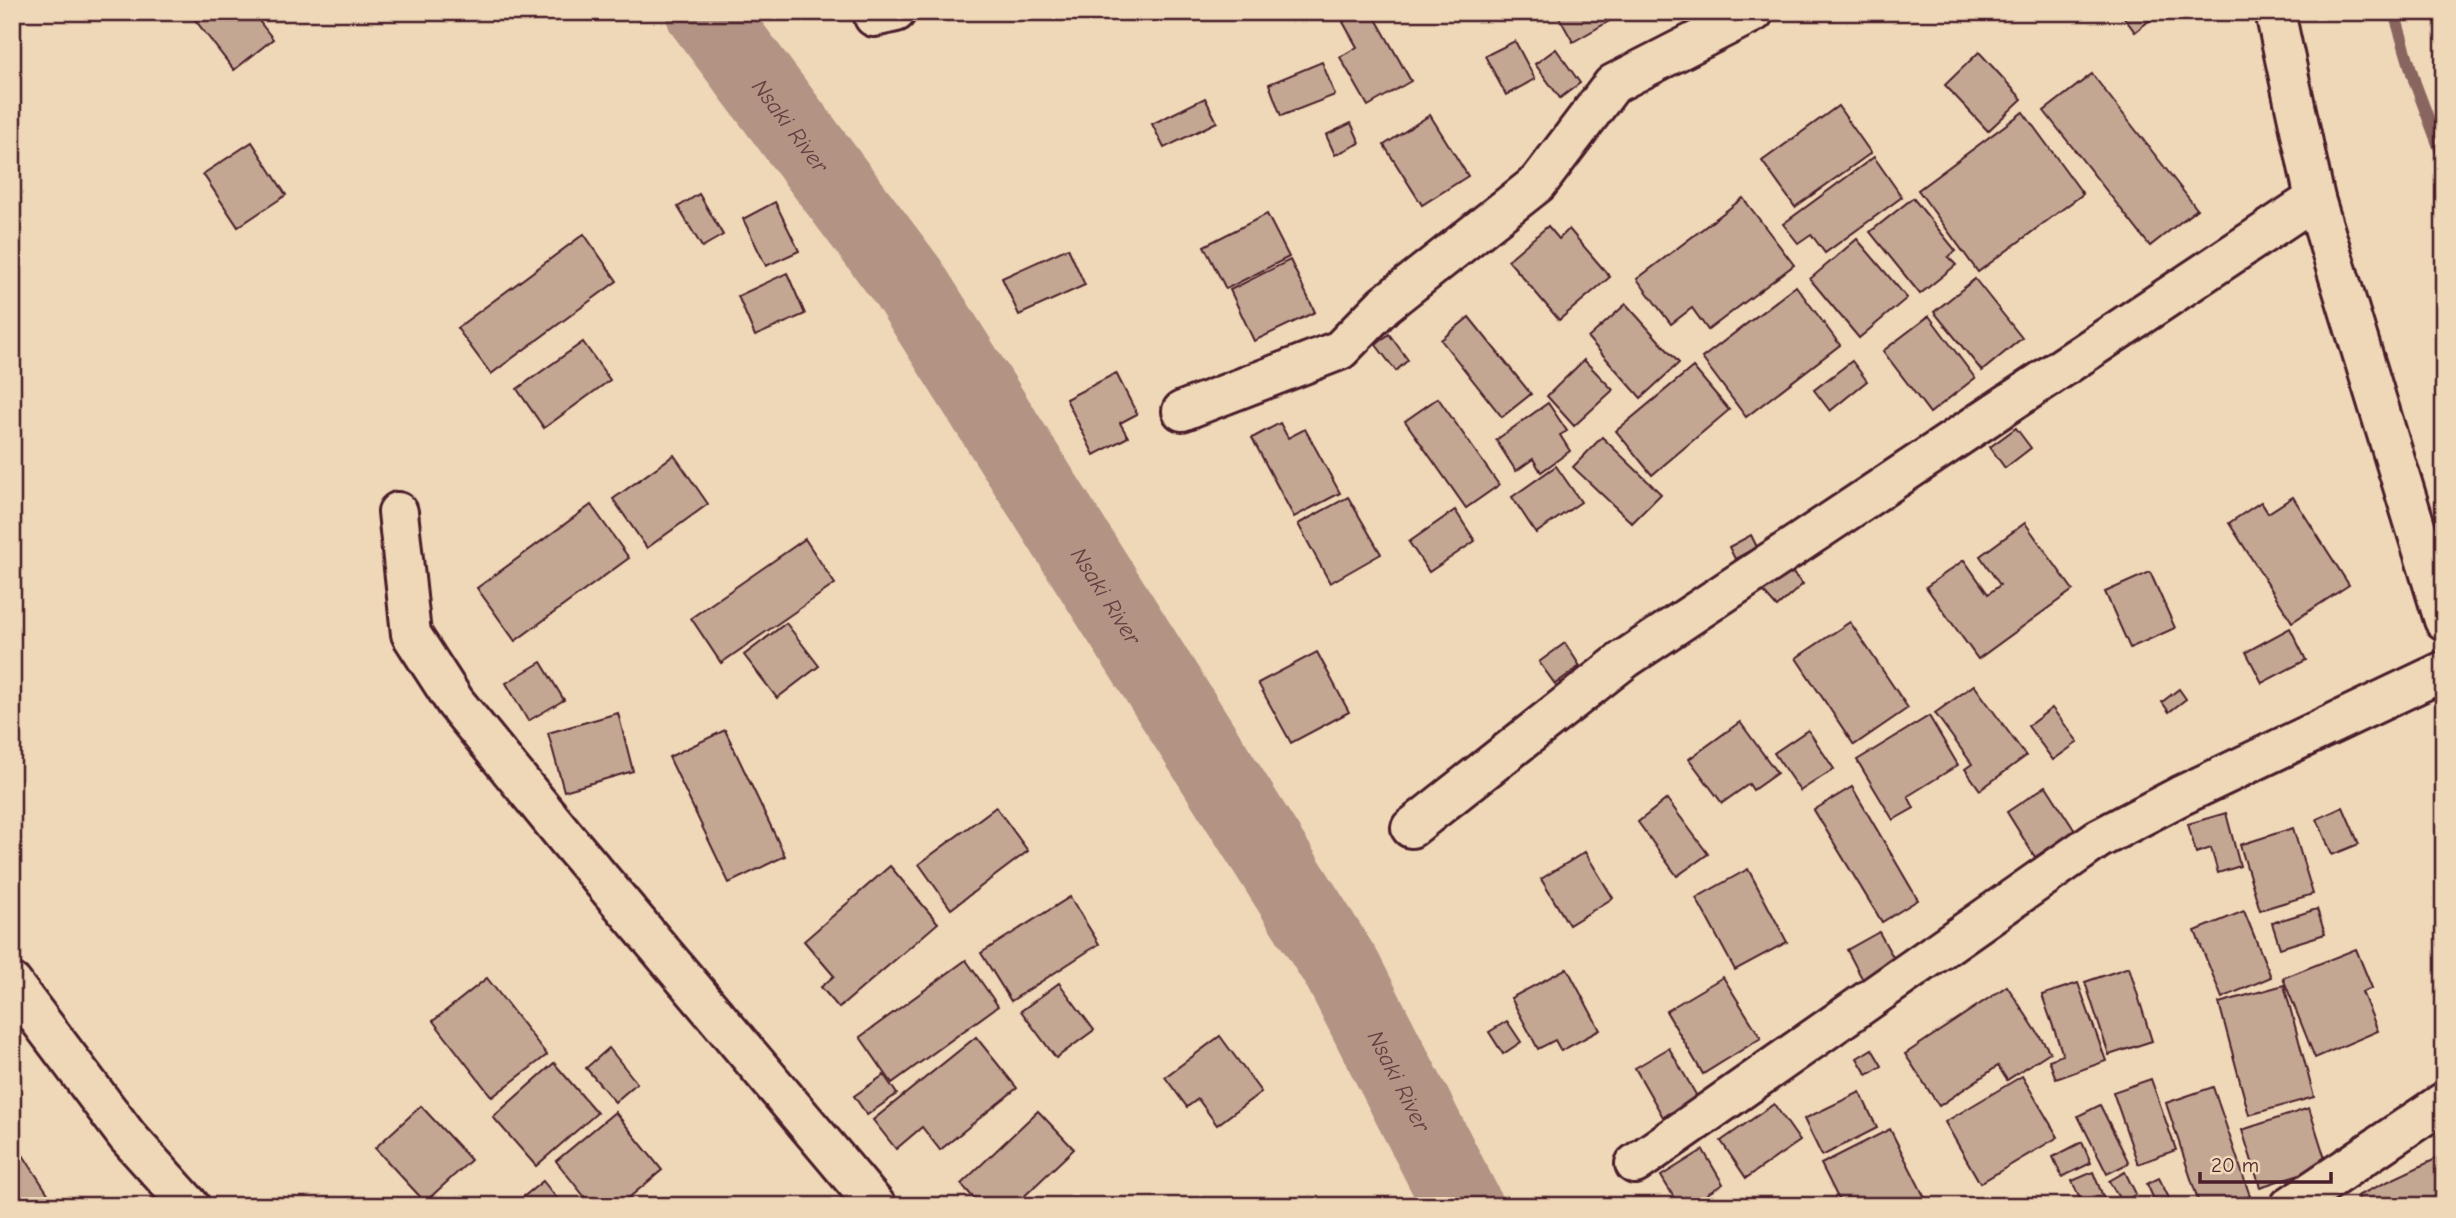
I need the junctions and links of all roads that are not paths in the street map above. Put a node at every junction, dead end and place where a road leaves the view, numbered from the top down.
1 (1754, 12) edge
2 (2275, 12) edge
3 (2315, 199) junction
4 (1182, 411) dead end
5 (397, 512) dead end
6 (2444, 620) edge
7 (2444, 671) edge
8 (1411, 828) dead end
9 (12, 983) edge
10 (2444, 1102) edge
11 (1635, 1164) dead end
12 (190, 1206) edge
13 (876, 1206) edge
14 (2290, 1206) edge

1 - 4 street
2 - 3 street
3 - 6 street
3 - 8 street
5 - 13 street
7 - 11 street
9 - 12 street
10 - 14 street

